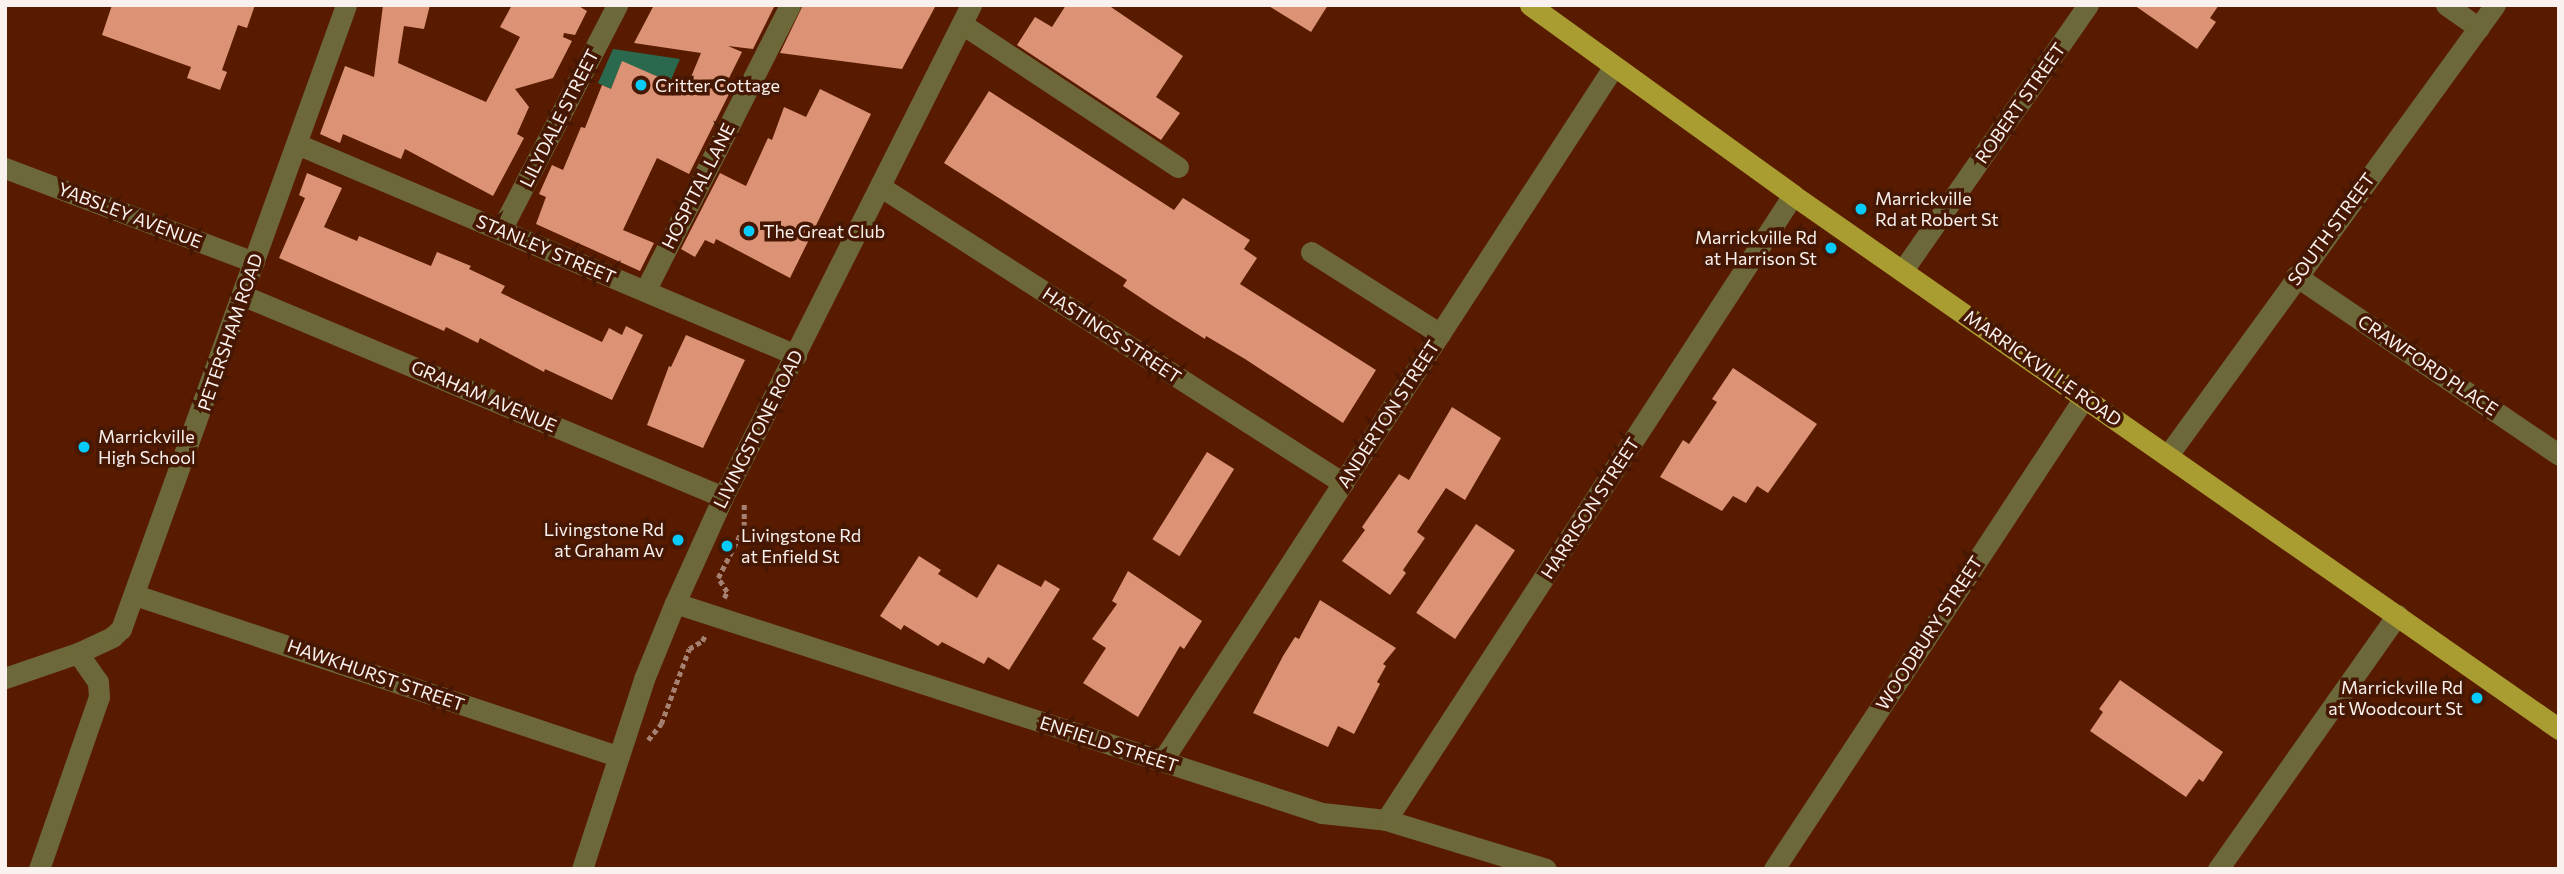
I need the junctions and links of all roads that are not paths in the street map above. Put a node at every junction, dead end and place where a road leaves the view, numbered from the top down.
1 (346, 5) edge
2 (617, 5) edge
3 (790, 5) edge
4 (1530, 5) edge
5 (2088, 5) edge
6 (2446, 5) edge
7 (2495, 5) edge
8 (966, 15) edge
9 (2479, 28) junction
10 (1614, 66) junction
11 (297, 144) junction
12 (1178, 167) dead end
13 (5, 168) edge
14 (881, 187) junction
15 (1793, 195) junction
16 (501, 230) junction
17 (1311, 252) dead end
18 (254, 262) junction
19 (1903, 270) junction
20 (2296, 276) junction
21 (645, 291) junction
22 (244, 296) junction
23 (1440, 334) junction
24 (796, 355) junction
25 (2084, 398) junction
26 (2168, 454) junction
27 (2559, 455) edge
28 (1343, 483) junction
29 (723, 497) junction
30 (135, 595) junction
31 (675, 603) junction
32 (2397, 615) junction
33 (78, 653) junction
34 (5, 678) edge
35 (2559, 729) edge
36 (617, 756) junction
37 (1162, 761) junction
38 (1386, 820) junction
39 (39, 869) edge
40 (582, 869) edge
41 (1546, 869) edge
42 (1774, 869) edge
43 (2218, 869) edge

1 - 11 street, PETERSHAM ROAD
2 - 16 street, LILYDALE STREET
3 - 21 street, HOSPITAL LANE
4 - 10 main road, MARRICKVILLE ROAD
5 - 19 street, ROBERT STREET
6 - 9 street
7 - 9 street, SOUTH STREET
8 - 12 street
8 - 14 street, LIVINGSTONE ROAD
9 - 20 street, SOUTH STREET
10 - 15 main road, MARRICKVILLE ROAD
10 - 23 street, ANDERTON STREET
11 - 16 street, STANLEY STREET
11 - 18 street, PETERSHAM ROAD
13 - 18 street, YABSLEY AVENUE
14 - 24 street, LIVINGSTONE ROAD
14 - 28 street, HASTINGS STREET
15 - 19 main road, MARRICKVILLE ROAD
15 - 38 street, HARRISON STREET
16 - 21 street, STANLEY STREET
17 - 23 street
18 - 22 street, PETERSHAM ROAD
19 - 25 main road, MARRICKVILLE ROAD
20 - 26 street, SOUTH STREET
20 - 27 street, CRAWFORD PLACE
21 - 24 street, STANLEY STREET
22 - 29 street, GRAHAM AVENUE
22 - 30 street, PETERSHAM ROAD
23 - 28 street, ANDERTON STREET
24 - 29 street, LIVINGSTONE ROAD
25 - 26 main road, MARRICKVILLE ROAD
25 - 42 street, WOODBURY STREET
26 - 32 main road, MARRICKVILLE ROAD
28 - 37 street, ANDERTON STREET
29 - 31 street, LIVINGSTONE ROAD
30 - 33 street, PETERSHAM ROAD
30 - 36 street, HAWKHURST STREET
31 - 36 street, LIVINGSTONE ROAD
31 - 37 street, ENFIELD STREET
32 - 35 main road, MARRICKVILLE ROAD
32 - 43 street
33 - 34 street, PETERSHAM ROAD
33 - 39 street
36 - 40 street, LIVINGSTONE ROAD
37 - 38 street, ENFIELD STREET
38 - 41 street, ENFIELD STREET

